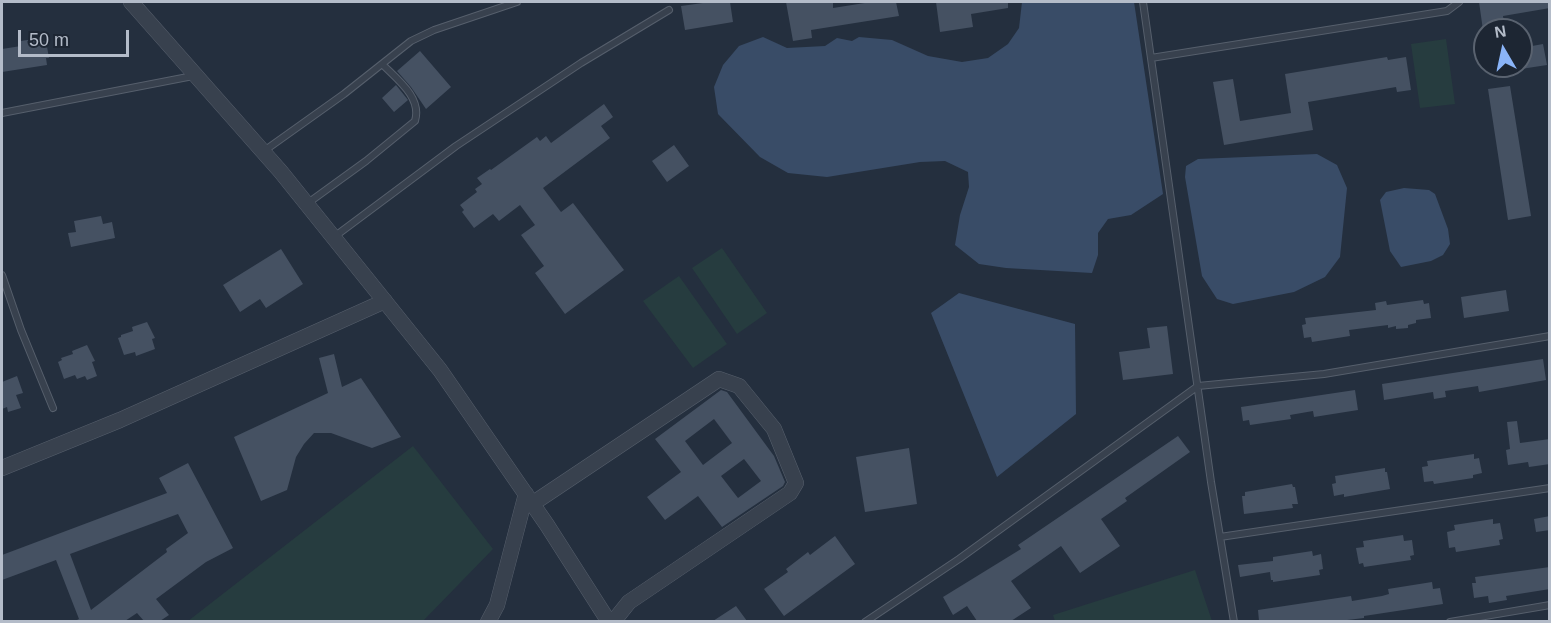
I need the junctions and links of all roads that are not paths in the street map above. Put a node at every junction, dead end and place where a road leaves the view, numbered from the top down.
1 (131, 2) edge
2 (517, 2) edge
3 (1143, 2) edge
4 (1459, 2) edge
5 (669, 10) dead end
6 (1151, 58) junction
7 (383, 65) junction
8 (196, 76) junction
9 (2, 113) edge
10 (263, 151) junction
11 (307, 204) junction
12 (334, 237) junction
13 (2, 275) edge
14 (385, 301) junction
15 (1550, 336) edge
16 (1198, 386) junction
17 (53, 408) dead end
18 (2, 468) edge
19 (1550, 488) edge
20 (529, 499) junction
21 (1220, 537) junction
22 (1550, 605) edge
23 (488, 621) edge
24 (611, 621) edge
25 (865, 621) edge
26 (1234, 621) edge
27 (1450, 621) edge

1 - 8 street
2 - 7 lane
3 - 6 lane
4 - 6 lane
5 - 12 lane
6 - 16 lane
7 - 10 lane
7 - 11 lane
8 - 9 lane
8 - 10 street
10 - 11 street
11 - 12 street
12 - 14 street
13 - 17 lane
14 - 18 street
14 - 20 street
15 - 16 lane
16 - 21 lane
16 - 25 lane
19 - 21 lane
20 - 23 street
20 - 24 street
20 - 24 street
21 - 26 lane
22 - 27 lane

